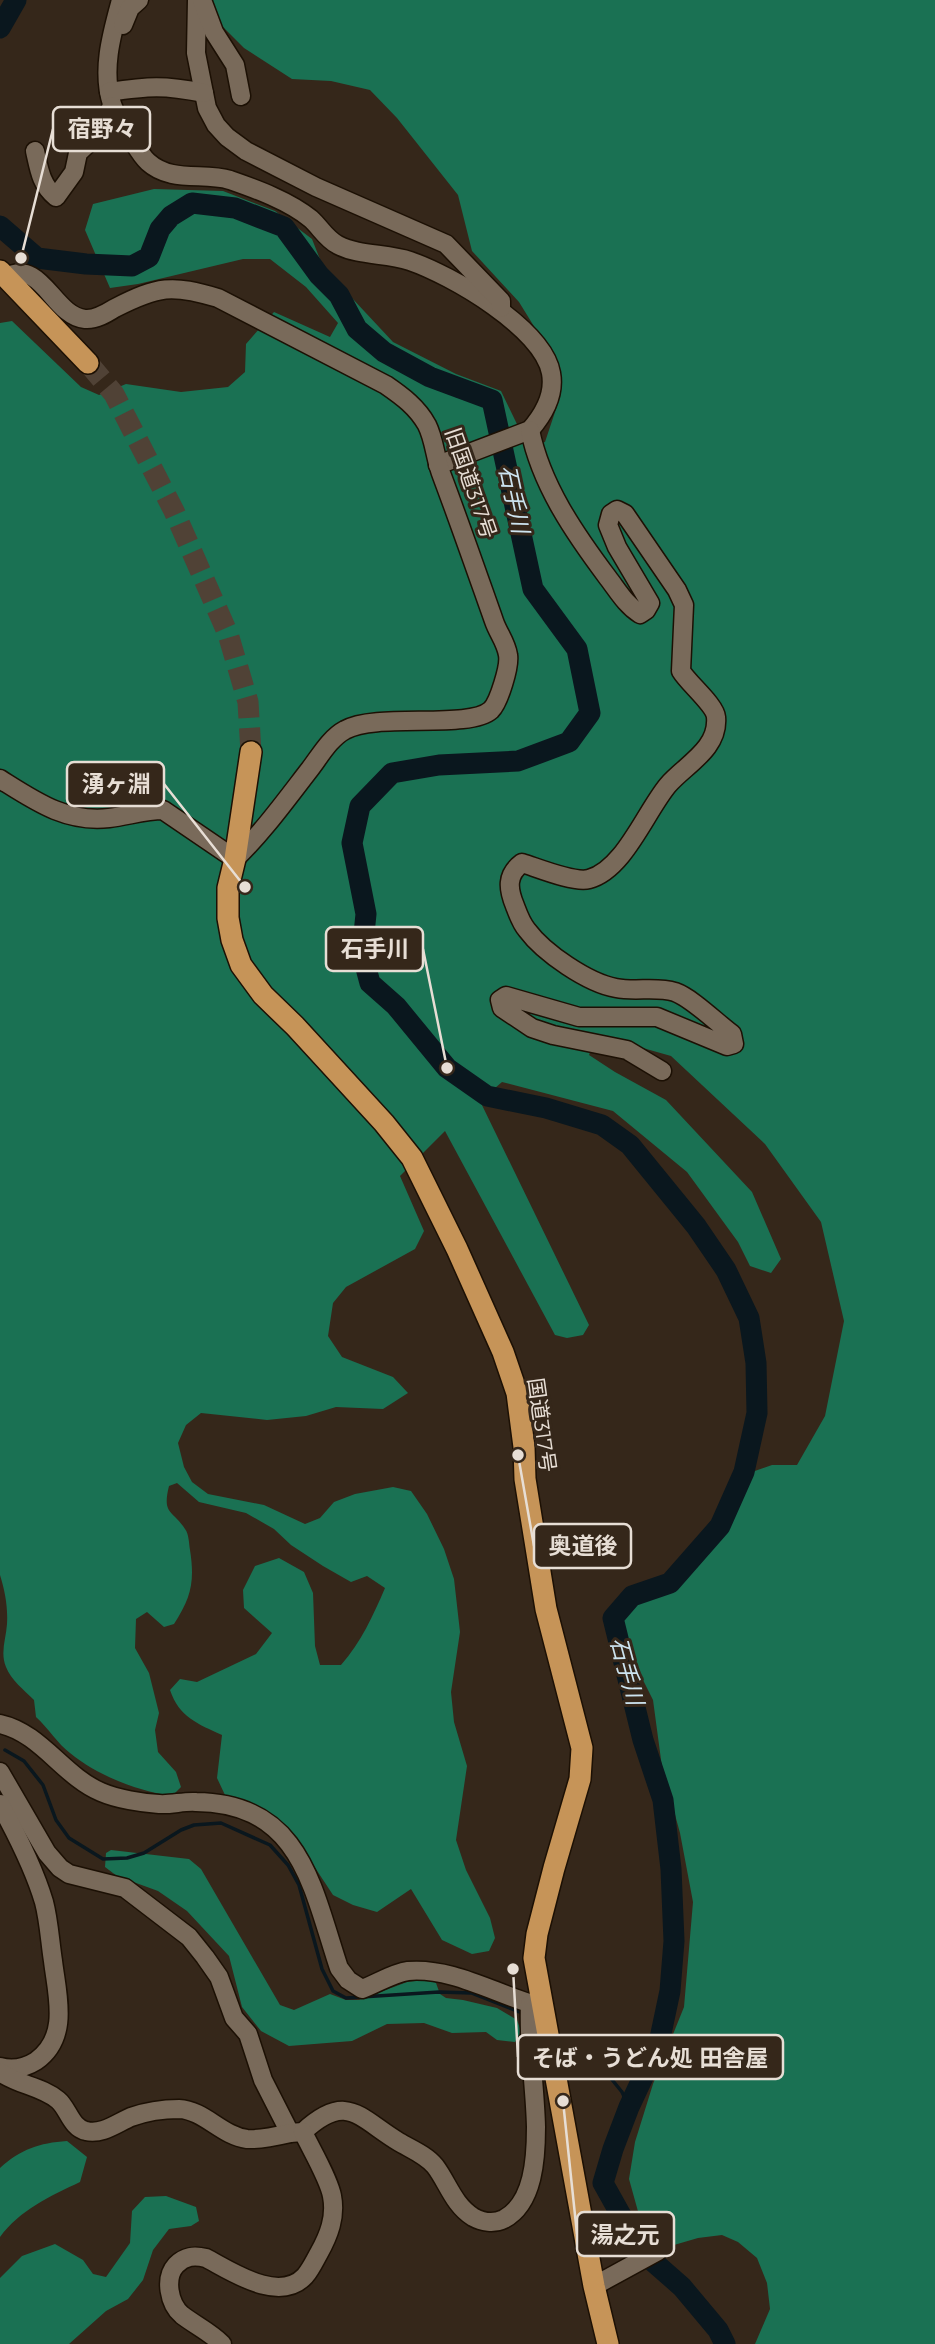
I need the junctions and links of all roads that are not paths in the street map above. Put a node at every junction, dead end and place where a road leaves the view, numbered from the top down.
1 (121, 0) edge
2 (139, 0) edge
3 (200, 0) edge
4 (111, 37) junction
5 (204, 93) junction
6 (241, 96) dead end
7 (111, 99) junction
8 (35, 151) dead end
9 (3, 274) edge
10 (500, 311) junction
11 (88, 363) tunnel mouth
12 (525, 432) junction
13 (438, 465) junction
14 (251, 752) tunnel mouth
15 (0, 779) edge
16 (235, 859) junction
17 (662, 1071) dead end
18 (0, 1724) edge
19 (0, 1772) edge
20 (0, 1804) edge
21 (536, 2005) junction
22 (0, 2070) edge
23 (296, 2133) junction
24 (658, 2250) dead end
25 (594, 2286) junction
26 (222, 2344) edge
27 (608, 2344) edge

1 - 4 street
2 - 4 street
3 - 5 street
3 - 6 street
4 - 7 street
5 - 7 street
5 - 10 street
7 - 8 street
7 - 10 street
9 - 11 highway
9 - 13 street, 旧国道317号
10 - 12 street
12 - 13 street
12 - 17 street
13 - 16 street, 旧国道317号
14 - 16 highway, 国道317号
15 - 16 street
16 - 21 highway, 国道317号
18 - 21 street
19 - 23 street
20 - 22 street
21 - 23 street
21 - 25 highway, 国道317号
22 - 23 street
23 - 26 street
24 - 25 street
25 - 27 highway, 国道317号

